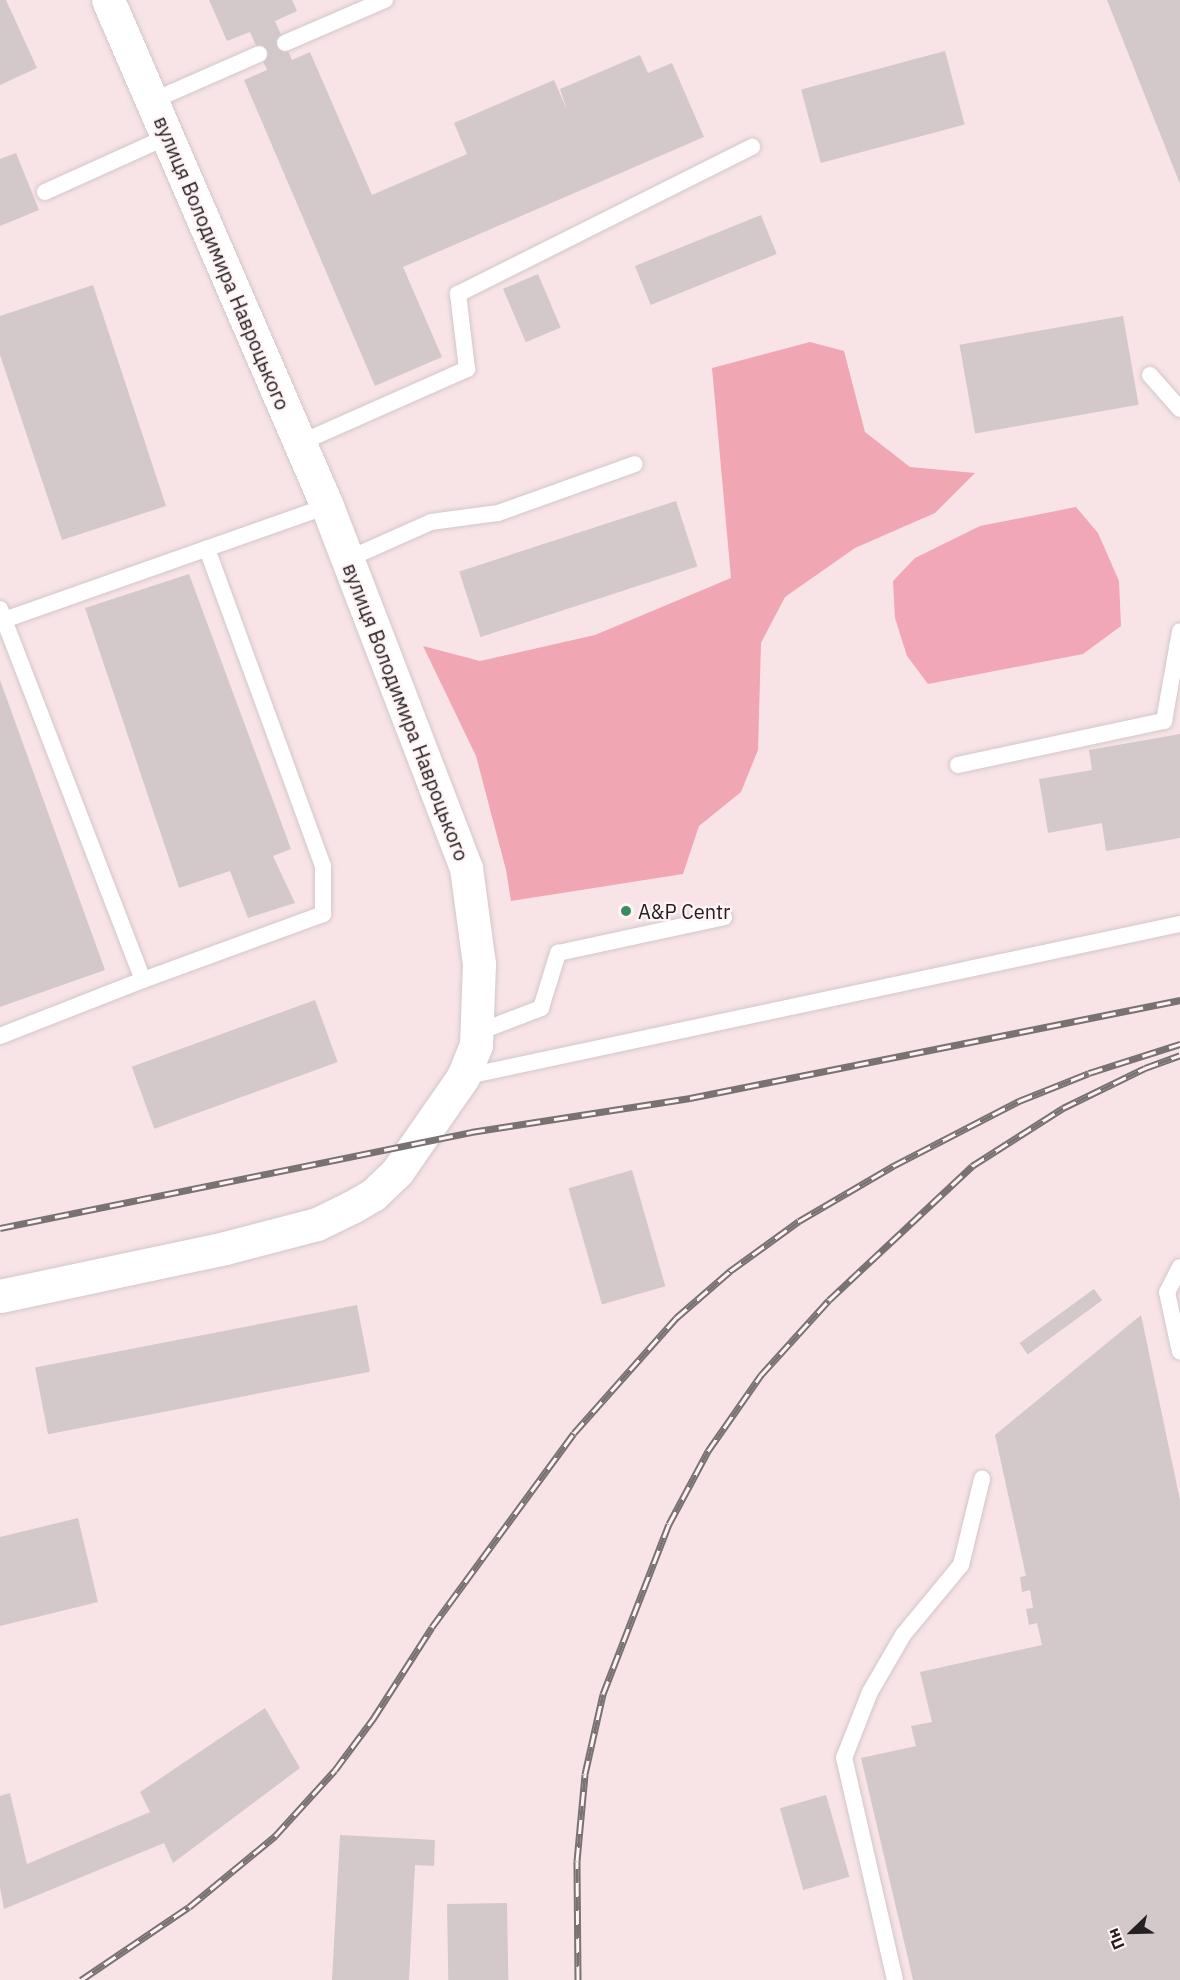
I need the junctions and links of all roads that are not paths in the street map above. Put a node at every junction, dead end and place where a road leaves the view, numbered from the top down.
1 (108, 0) edge
2 (385, 0) edge
3 (285, 43) dead end
4 (259, 54) dead end
5 (152, 101) junction
6 (167, 137) junction
7 (752, 147) dead end
8 (45, 192) dead end
9 (1150, 375) dead end
10 (1180, 409) edge
11 (300, 443) junction
12 (635, 465) dead end
13 (327, 506) junction
14 (207, 549) junction
15 (348, 559) junction
16 (2, 615) edge
17 (1180, 631) edge
18 (958, 765) dead end
19 (724, 917) dead end
20 (1180, 924) edge
21 (143, 980) junction
22 (476, 1033) junction
23 (0, 1036) edge
24 (463, 1077) junction
25 (1180, 1267) edge
26 (0, 1296) edge
27 (1180, 1352) edge
28 (982, 1479) dead end
29 (896, 1980) edge

1 - 5 street, вулиця Володимира Навроцького
2 - 3 lane
4 - 5 lane
5 - 6 street, вулиця Володимира Навроцького
6 - 8 lane
6 - 11 street, вулиця Володимира Навроцького
7 - 11 lane
9 - 10 lane
11 - 13 street, вулиця Володимира Навроцького
12 - 15 lane
13 - 14 lane
13 - 15 street, вулиця Володимира Навроцького
14 - 16 lane
14 - 21 lane
15 - 22 street, вулиця Володимира Навроцького
16 - 21 lane
17 - 18 lane
19 - 22 lane
20 - 24 lane
21 - 23 lane
22 - 24 street, вулиця Володимира Навроцького
24 - 26 street, вулиця Володимира Навроцького
25 - 27 lane
28 - 29 lane

